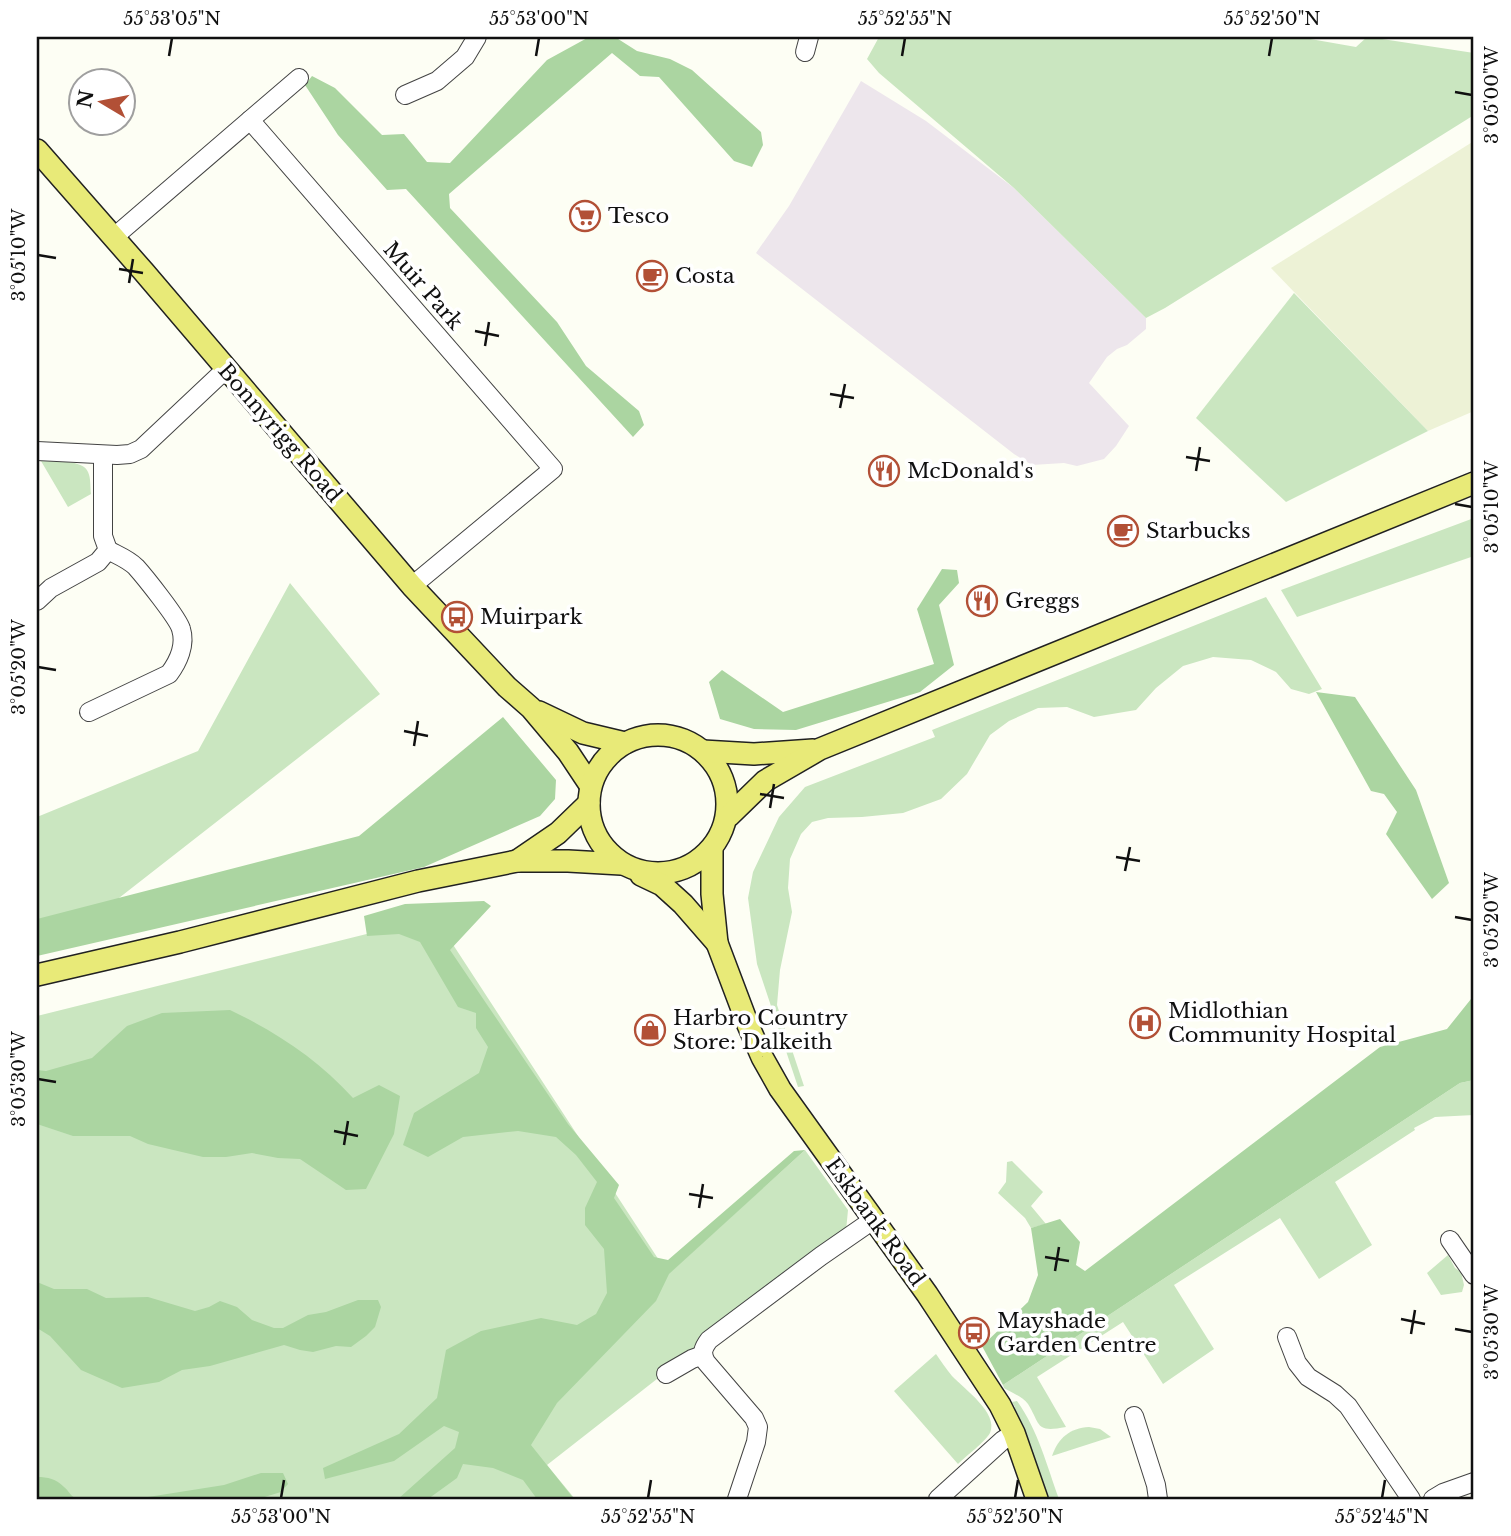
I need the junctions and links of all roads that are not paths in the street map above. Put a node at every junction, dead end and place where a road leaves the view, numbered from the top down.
1 (477, 37) edge
2 (299, 78) dead end
3 (405, 95) dead end
4 (250, 120) junction
5 (37, 150) edge
6 (114, 237) junction
7 (226, 369) junction
8 (37, 451) edge
9 (103, 455) junction
10 (1474, 483) edge
11 (108, 550) junction
12 (412, 586) junction
13 (37, 601) edge
14 (531, 708) junction
15 (89, 712) dead end
16 (625, 743) junction
17 (820, 749) junction
18 (703, 751) junction
19 (589, 794) junction
20 (729, 816) junction
21 (712, 851) junction
22 (517, 861) junction
23 (629, 868) junction
24 (716, 943) junction
25 (37, 975) edge
26 (873, 1220) junction
27 (1450, 1240) dead end
28 (1474, 1275) edge
29 (1287, 1337) dead end
30 (702, 1355) junction
31 (666, 1374) dead end
32 (1134, 1416) dead end
33 (1014, 1433) junction
34 (1474, 1482) edge
35 (737, 1499) edge
36 (938, 1499) edge
37 (1037, 1499) edge
38 (1158, 1499) edge
39 (1411, 1499) edge
40 (1433, 1499) edge

1 - 3 street
2 - 4 street
4 - 6 street
4 - 12 street, Muir Park
5 - 6 main road, Bonnyrigg Road
6 - 7 main road, Bonnyrigg Road
7 - 9 street
7 - 12 main road, Bonnyrigg Road
8 - 9 street
9 - 11 street
10 - 17 main road
11 - 13 street
11 - 15 street
12 - 14 main road, Bonnyrigg Road
14 - 16 main road, Bonnyrigg Road
14 - 19 main road, Bonnyrigg Road
16 - 18 main road
16 - 19 main road
17 - 18 main road
17 - 20 main road
18 - 20 main road
19 - 22 main road
19 - 23 main road
20 - 21 main road
21 - 23 main road
21 - 24 main road, Eskbank Road
22 - 23 main road
22 - 25 main road
23 - 24 main road, Eskbank Road
24 - 26 main road, Eskbank Road
26 - 30 street
26 - 33 main road, Eskbank Road
27 - 28 street
29 - 39 street
30 - 31 street
30 - 35 street
32 - 38 street
33 - 36 street
33 - 37 main road, Eskbank Road
34 - 40 street

